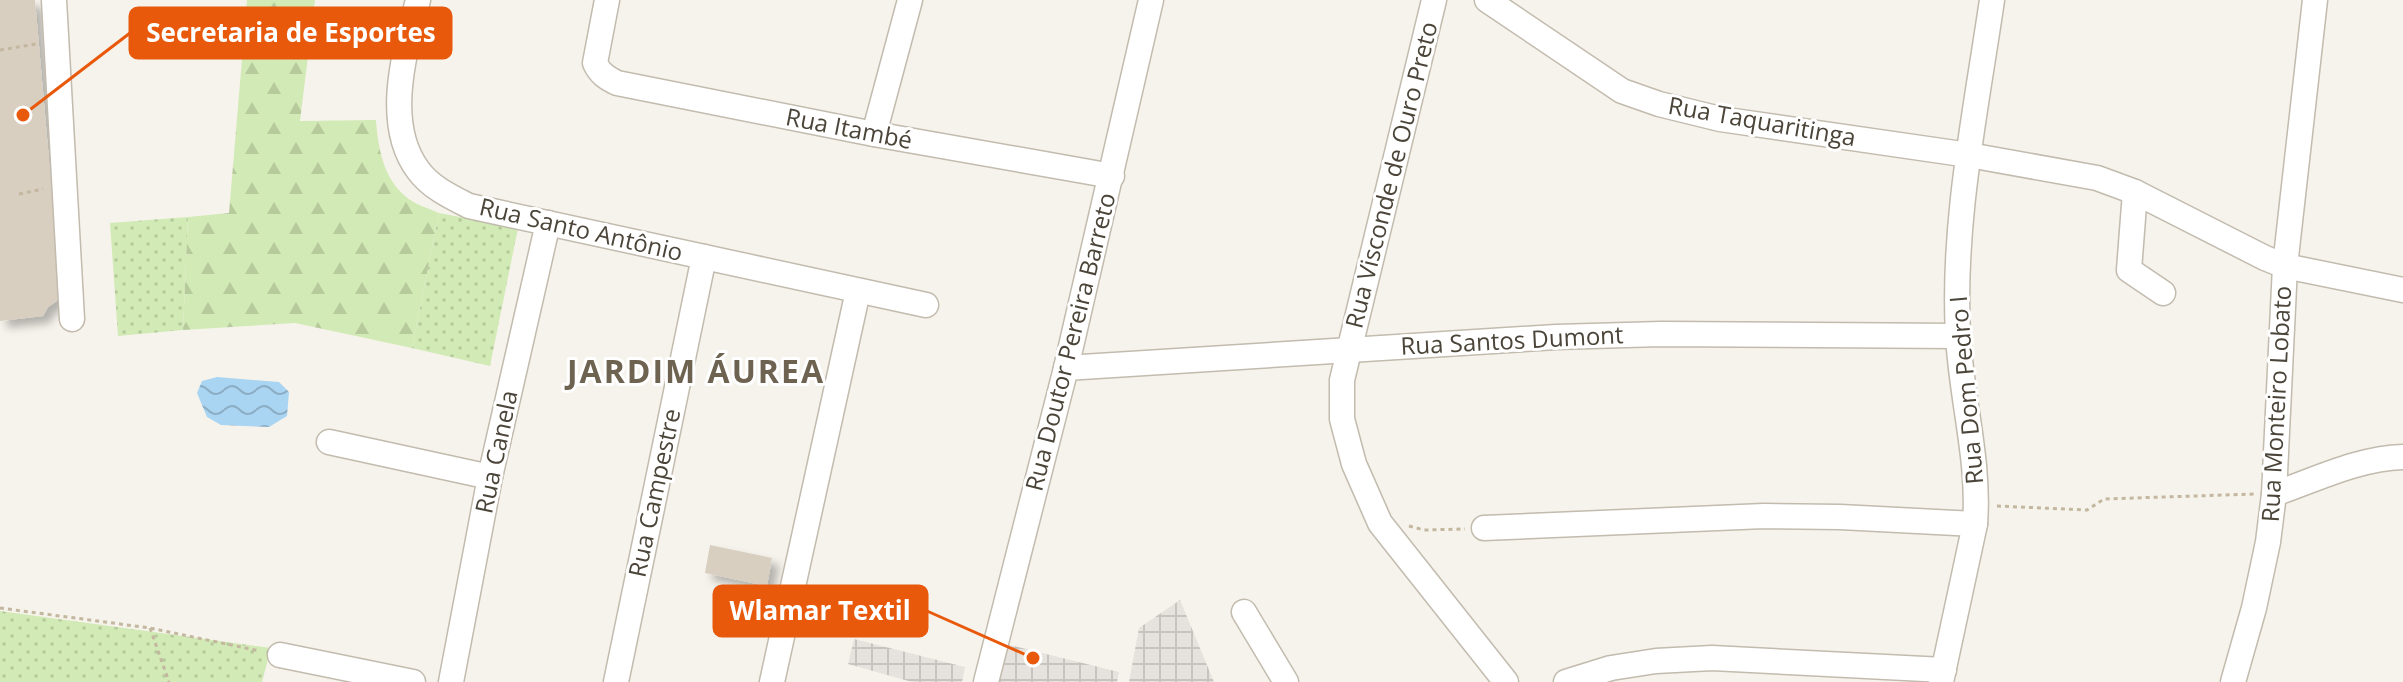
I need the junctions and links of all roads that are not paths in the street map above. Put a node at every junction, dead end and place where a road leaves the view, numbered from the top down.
1 (54, 0) edge
2 (418, 0) edge
3 (607, 0) edge
4 (910, 0) edge
5 (1151, 0) edge
6 (1434, 0) edge
7 (1487, 0) edge
8 (1992, 0) edge
9 (2315, 0) edge
10 (874, 134) junction
11 (1969, 155) junction
12 (1112, 176) junction
13 (2135, 192) junction
14 (548, 223) junction
15 (704, 257) junction
16 (2285, 266) junction
17 (2403, 290) edge
18 (858, 291) junction
19 (2163, 293) dead end
20 (926, 305) dead end
21 (72, 319) dead end
22 (1958, 336) junction
23 (1349, 350) junction
24 (1066, 368) junction
25 (329, 442) dead end
26 (2403, 457) edge
27 (490, 477) junction
28 (2274, 494) junction
29 (1976, 515) junction
30 (1484, 528) road end
31 (1244, 612) dead end
32 (280, 655) road end
33 (1943, 676) edge
34 (413, 682) edge
35 (451, 682) edge
36 (616, 682) edge
37 (772, 682) edge
38 (986, 682) edge
39 (1286, 682) edge
40 (1506, 682) edge
41 (1566, 682) edge
42 (2233, 682) edge

1 - 21 street
2 - 14 street, Rua Santo Antônio
3 - 10 street, Rua Itambé
4 - 10 street
5 - 12 street, Rua Doutor Pereira Barreto
6 - 23 street, Rua Visconde de Ouro Preto
7 - 11 street, Rua Taquaritinga
8 - 11 street, Rua Dom Pedro I
9 - 16 street, Rua Monteiro Lobato
10 - 12 street, Rua Itambé
11 - 13 street, Rua Taquaritinga
11 - 22 street, Rua Dom Pedro I
12 - 24 street, Rua Doutor Pereira Barreto
13 - 16 street, Rua Taquaritinga
13 - 19 street
14 - 15 street, Rua Santo Antônio
14 - 27 street, Rua Canela
15 - 18 street, Rua Santo Antônio
15 - 36 street, Rua Campestre
16 - 17 street, Rua Taquaritinga
16 - 28 street, Rua Monteiro Lobato
18 - 20 street, Rua Santo Antônio
18 - 37 street
22 - 23 street, Rua Santos Dumont
22 - 29 street, Rua Dom Pedro I
23 - 24 street, Rua Santos Dumont
23 - 40 street, Rua Visconde de Ouro Preto
24 - 38 street, Rua Doutor Pereira Barreto
25 - 27 street
26 - 28 street
27 - 35 street, Rua Canela
28 - 42 street, Rua Monteiro Lobato
29 - 30 street
29 - 33 street, Rua Dom Pedro I
31 - 39 street
32 - 34 street
33 - 41 street

